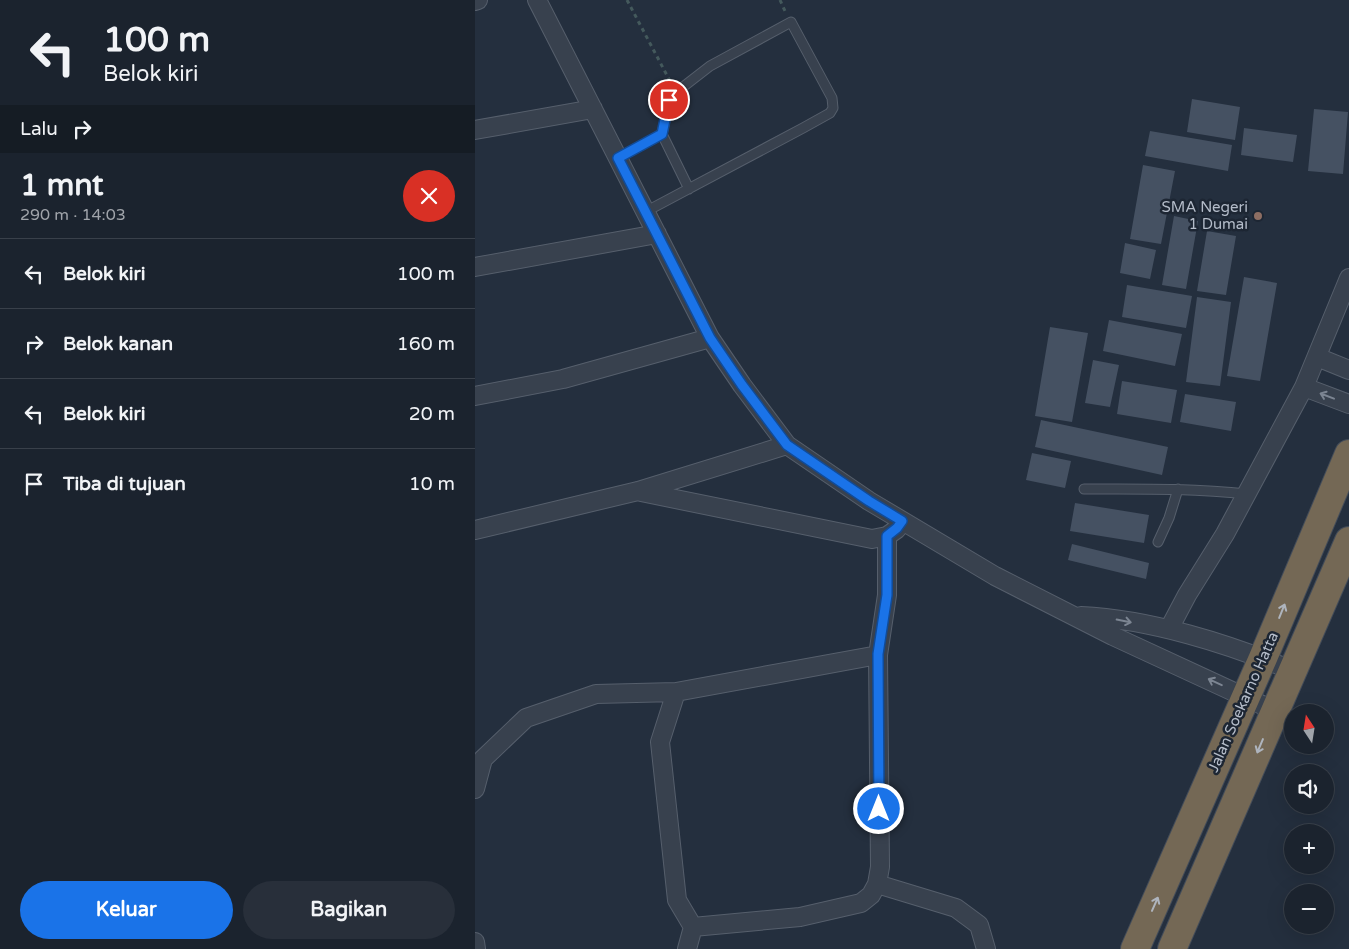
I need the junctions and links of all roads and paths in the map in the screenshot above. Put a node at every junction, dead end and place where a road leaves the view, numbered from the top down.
1 (537, 0) edge
2 (627, 0) edge
3 (676, 93) junction
4 (593, 110) junction
5 (475, 130) edge
6 (662, 134) junction
7 (618, 158) junction
8 (689, 189) junction
9 (645, 212) junction
10 (657, 234) junction
11 (475, 267) edge
12 (1349, 278) edge
13 (710, 338) junction
14 (1317, 357) junction
15 (1349, 370) edge
16 (1304, 387) junction
17 (475, 396) edge
18 (1349, 404) edge
19 (787, 445) junction
20 (1349, 454) edge
21 (1178, 488) junction
22 (1084, 489) dead end
23 (638, 491) junction
24 (1247, 494) junction
25 (902, 521) junction
26 (475, 530) edge
27 (887, 536) junction
28 (1349, 541) edge
29 (1158, 542) dead end
30 (1076, 616) junction
31 (1169, 629) junction
32 (878, 654) junction
33 (1263, 658) junction
34 (1293, 671) junction
35 (676, 692) junction
36 (1245, 696) junction
37 (1275, 711) junction
38 (475, 789) edge
39 (877, 884) junction
40 (693, 927) junction
41 (475, 942) edge
42 (476, 949) edge
43 (687, 949) edge
44 (986, 949) edge
45 (1135, 949) edge
46 (1172, 949) edge

1 - 4 street
2 - 3 path
3 - 6 lane
3 - 8 lane
4 - 5 street
4 - 7 street
6 - 7 lane
6 - 8 lane
7 - 9 street
8 - 9 lane
9 - 10 street
10 - 11 street
10 - 13 street
12 - 14 street
13 - 17 street
13 - 19 street
14 - 15 street
14 - 16 street
18 -> 16 street
16 - 24 street
19 - 23 street
19 - 25 street
33 -> 20 highway, Jalan Soekarno Hatta
21 - 22 lane
21 - 24 lane
21 - 29 lane
23 - 26 street
23 - 27 street
24 - 31 street
25 - 27 street
25 - 30 street
27 - 32 street
28 - 34 highway
30 -> 31 street
36 -> 30 street
31 - 33 street
32 - 35 street
32 - 39 street
33 - 34 street
33 - 36 highway, Jalan Soekarno Hatta
34 - 37 highway
35 - 38 street
35 - 40 street
36 - 37 street
45 -> 36 highway, Jalan Soekarno Hatta
37 -> 46 highway
39 - 40 street
39 - 44 street
40 - 43 street
41 - 42 street

